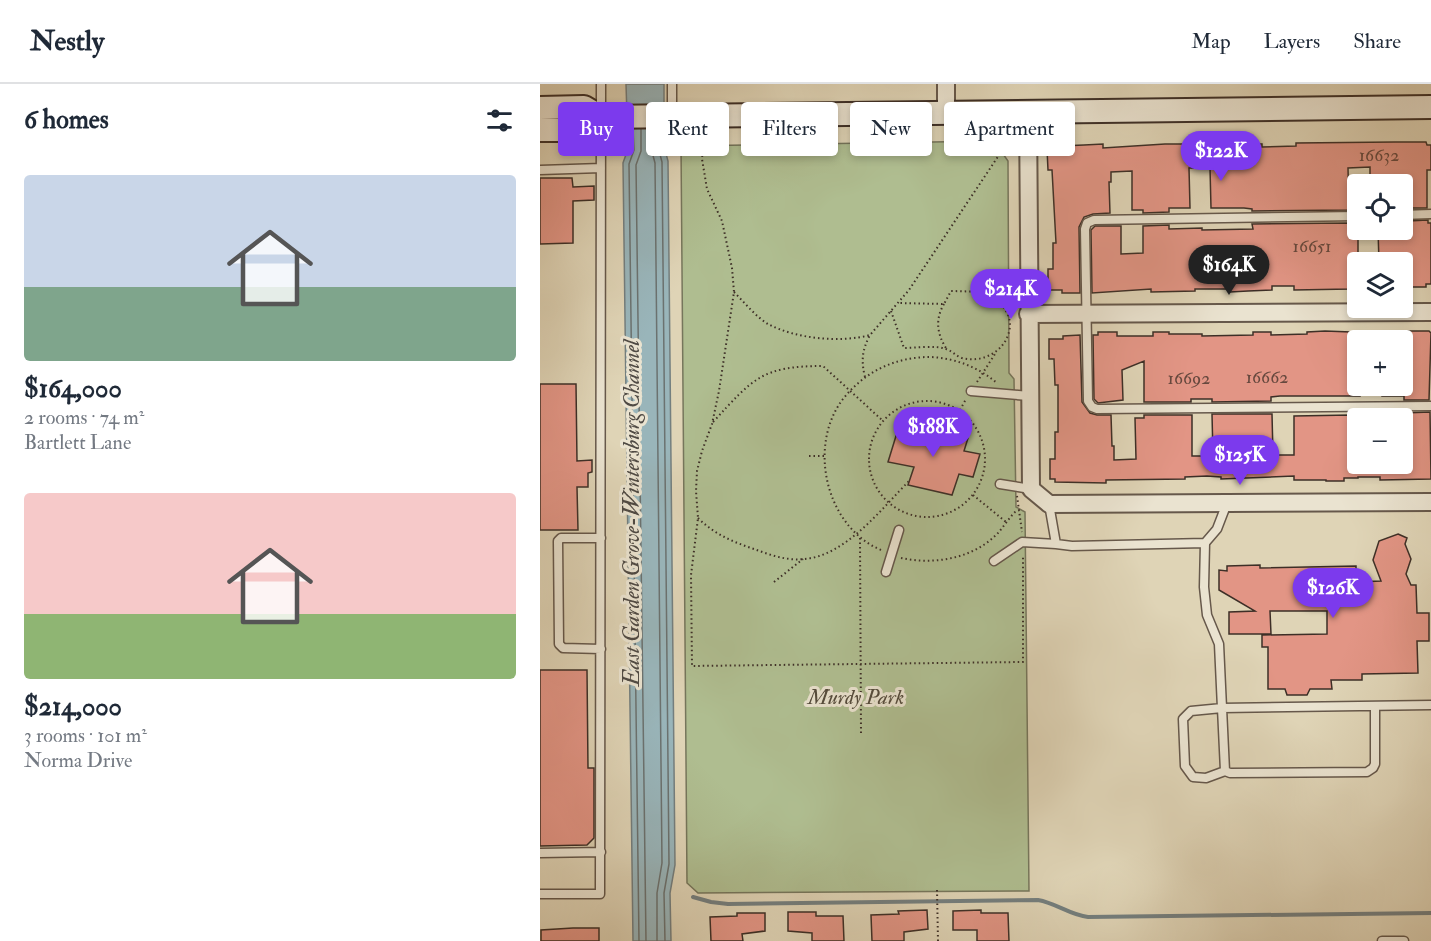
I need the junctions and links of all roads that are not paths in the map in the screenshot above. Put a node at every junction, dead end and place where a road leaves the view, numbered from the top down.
1 (601, 84) edge
2 (672, 84) edge
3 (946, 84) edge
4 (601, 102) edge
5 (672, 102) edge
6 (946, 102) edge
7 (1431, 107) edge
8 (540, 108) edge
9 (558, 108) edge
10 (1075, 111) edge
11 (944, 113) edge
12 (729, 116) edge
13 (540, 130) edge
14 (558, 130) edge
15 (601, 156) edge
16 (1028, 156) edge
17 (601, 168) junction
18 (540, 170) edge
19 (1431, 214) edge
20 (1413, 215) edge
21 (1347, 216) edge
22 (1431, 312) edge
23 (1086, 314) junction
24 (1028, 315) junction
25 (972, 392) dead end
26 (1021, 396) junction
27 (1431, 406) edge
28 (1000, 484) dead end
29 (1023, 488) junction
30 (1431, 502) edge
31 (1227, 503) junction
32 (1049, 504) junction
33 (899, 530) dead end
34 (601, 538) junction
35 (1205, 543) junction
36 (1056, 544) junction
37 (994, 561) dead end
38 (886, 573) dead end
39 (601, 648) junction
40 (1431, 705) edge
41 (1375, 706) junction
42 (1222, 708) junction
43 (1225, 771) junction
44 (601, 852) junction
45 (540, 853) edge
46 (540, 894) edge
47 (1382, 941) edge
48 (1404, 941) edge

1 - 4 lane
2 - 5 lane
3 - 6 street
7 - 10 main road
8 - 9 main road
11 - 12 main road
13 - 14 main road
15 - 17 lane
16 - 24 street
17 - 18 lane
17 - 34 lane
19 - 20 lane
21 - 23 lane
22 - 23 street
23 - 24 street
23 - 27 lane
24 - 26 street
25 - 26 lane
26 - 29 street
28 - 29 lane
29 - 32 street
30 - 31 street
31 - 32 street
31 - 35 lane
32 - 36 lane
33 - 38 lane
34 - 39 lane
34 - 39 lane
35 - 36 lane
35 - 42 lane
36 - 37 lane
39 - 44 lane
40 - 41 lane
41 - 42 lane
41 - 43 lane
42 - 43 lane
42 - 43 lane
44 - 45 lane
44 - 46 lane
47 - 48 lane

